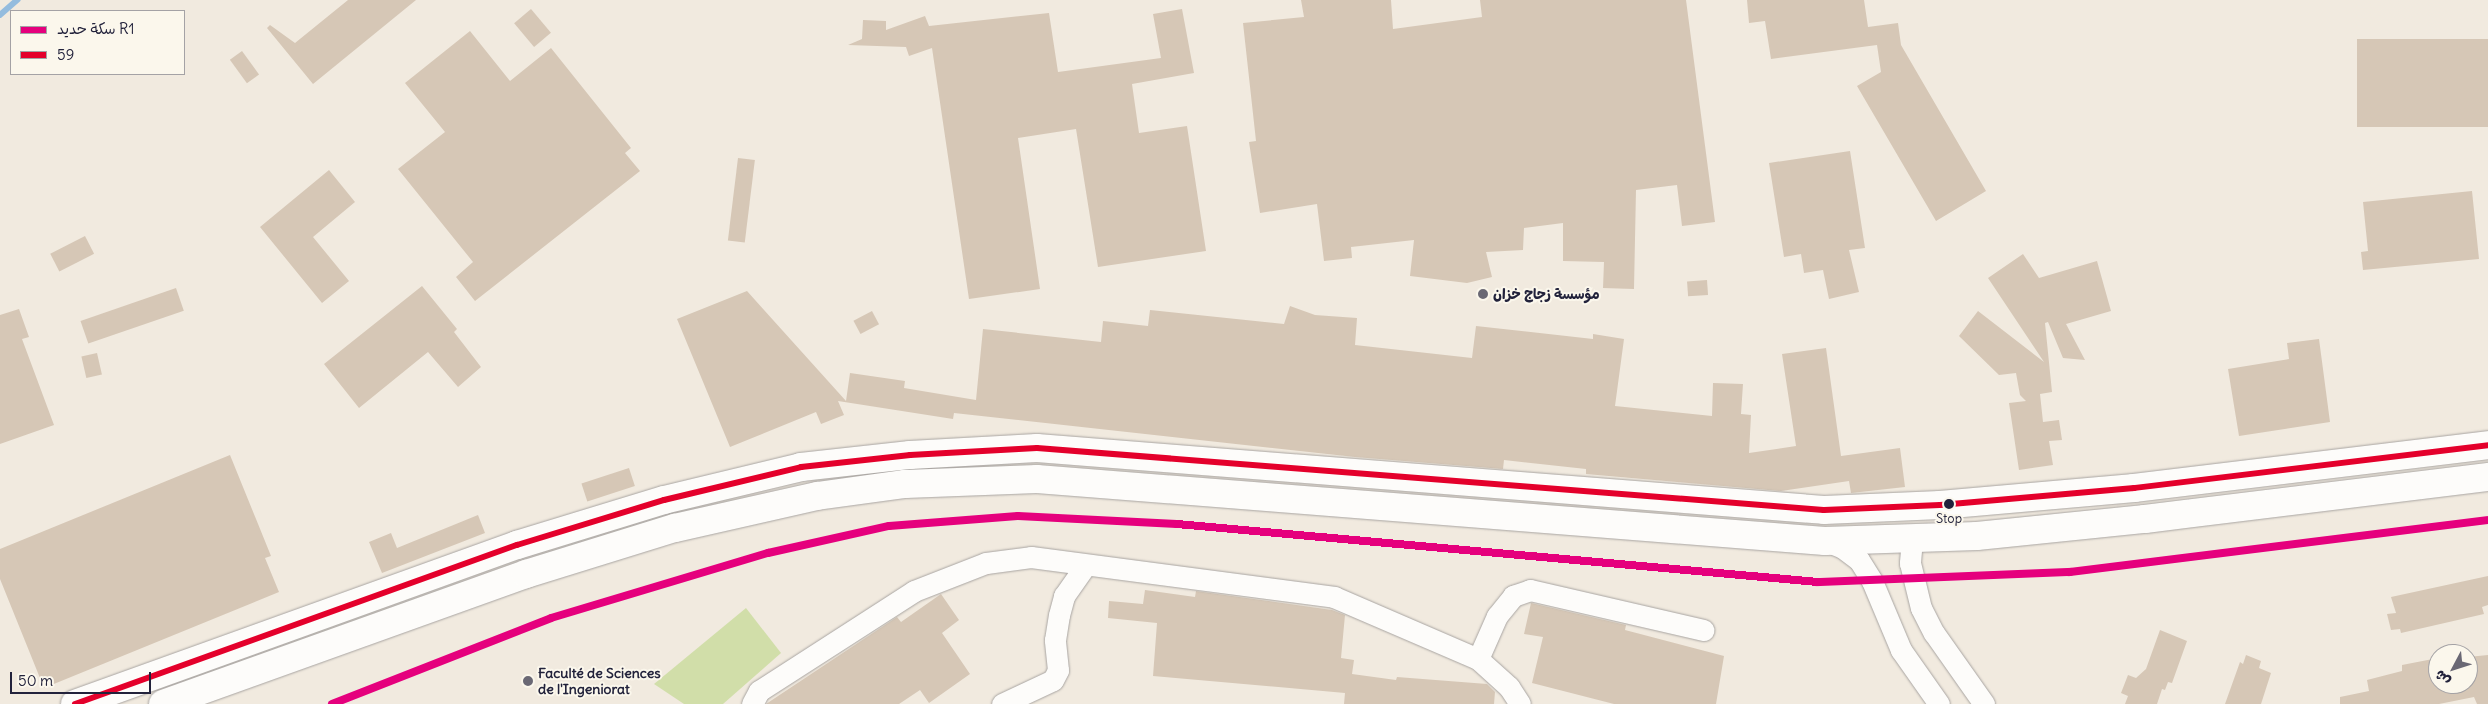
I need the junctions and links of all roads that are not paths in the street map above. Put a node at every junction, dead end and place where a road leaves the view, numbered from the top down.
1 (2488, 445) edge
2 (2488, 477) edge
3 (1912, 539) junction
4 (1826, 541) junction
5 (1085, 566) junction
6 (1703, 630) dead end
7 (1478, 659) junction
8 (75, 704) edge
9 (163, 704) edge
10 (752, 704) edge
11 (1002, 704) edge
12 (1520, 704) edge
13 (1938, 704) edge
14 (1984, 704) edge

1 - 8 main road
2 - 3 main road
3 - 4 main road
3 - 14 street
4 - 9 main road
4 - 13 street
5 - 7 street
5 - 10 street
5 - 11 street
6 - 7 street
7 - 12 street

